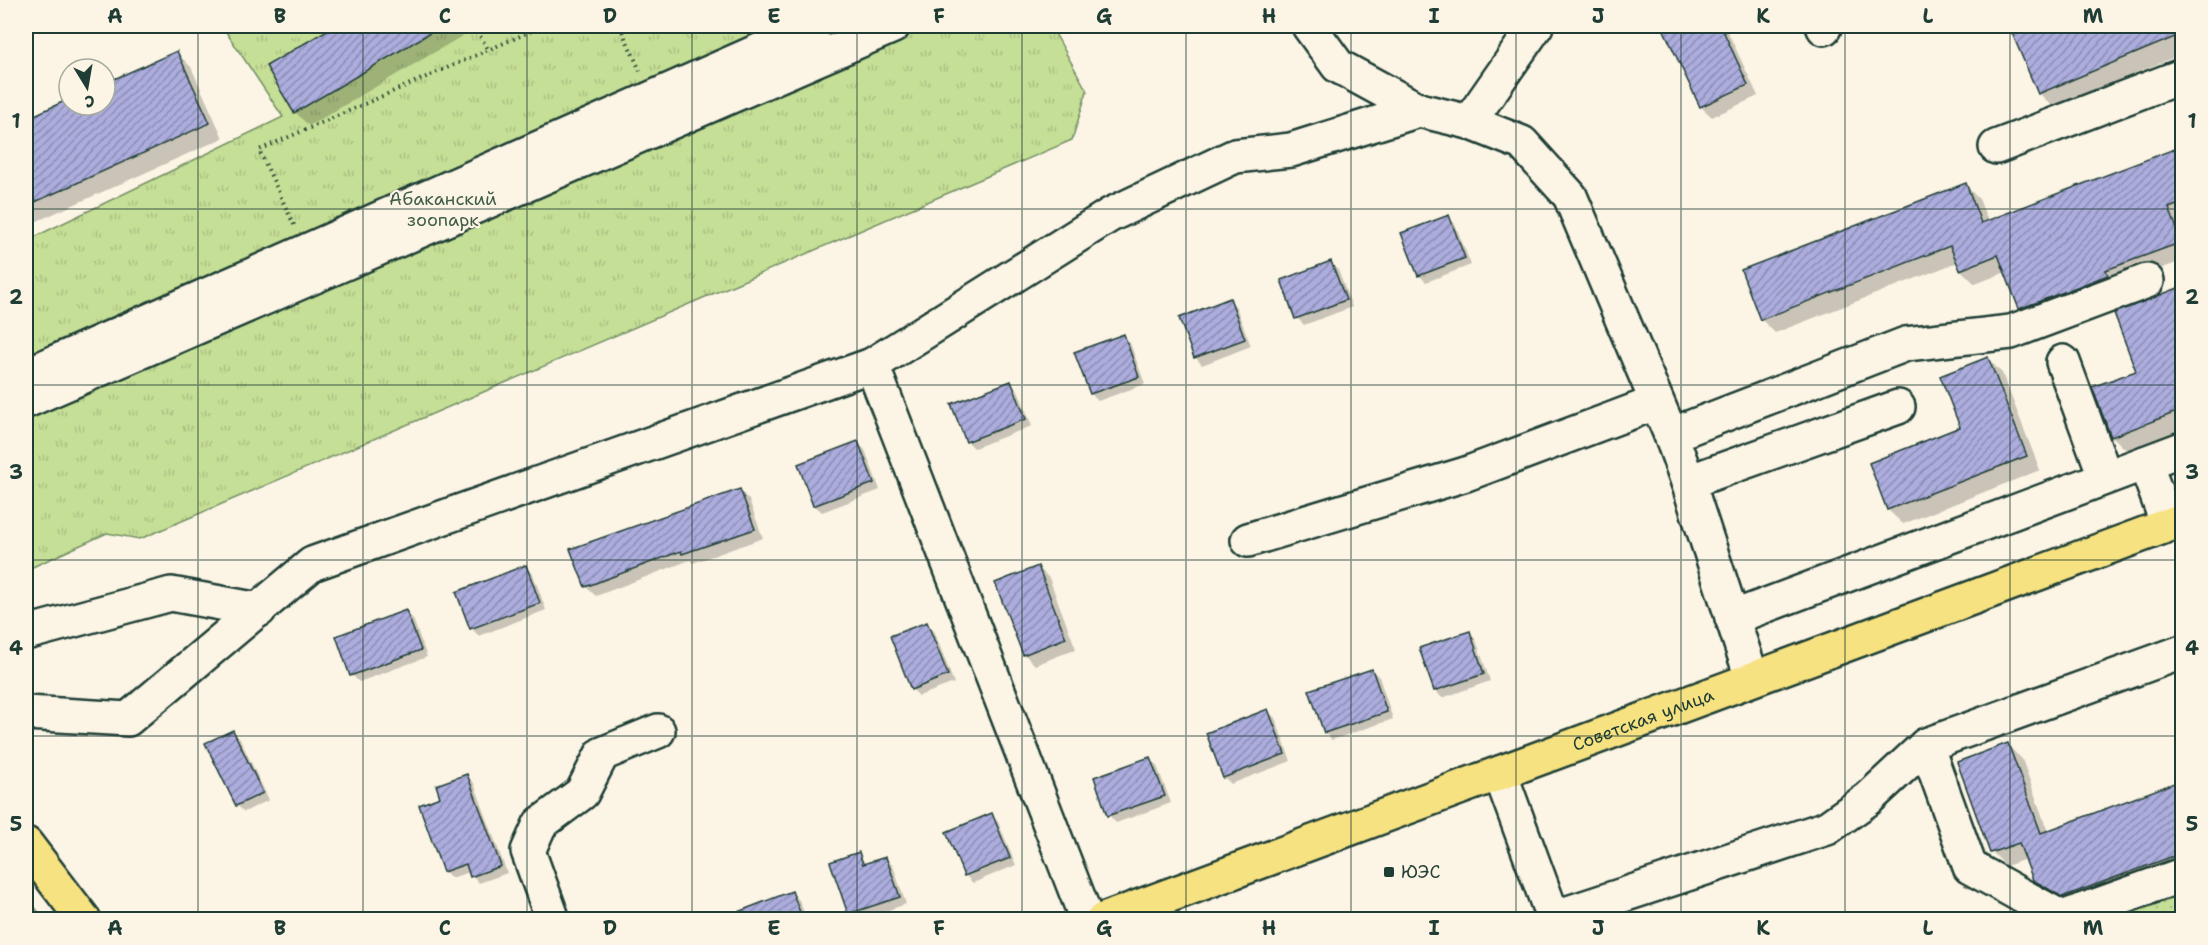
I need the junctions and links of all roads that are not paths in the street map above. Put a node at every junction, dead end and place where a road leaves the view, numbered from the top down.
1 (815, 26) edge
2 (893, 26) edge
3 (1310, 26) edge
4 (1536, 26) edge
5 (2182, 76) edge
6 (1419, 110) junction
7 (1469, 122) junction
8 (1996, 147) dead end
9 (2147, 281) dead end
10 (2063, 362) dead end
11 (872, 365) junction
12 (26, 375) edge
13 (26, 401) edge
14 (1655, 403) junction
15 (1898, 407) dead end
16 (1671, 435) junction
17 (2182, 449) edge
18 (2145, 463) junction
19 (2105, 476) junction
20 (1688, 482) junction
21 (2175, 523) edge
22 (1248, 540) dead end
23 (259, 610) junction
24 (1732, 618) junction
25 (26, 633) edge
26 (2182, 652) edge
27 (1752, 678) junction
28 (26, 713) edge
29 (658, 731) dead end
30 (1926, 745) junction
31 (1500, 773) junction
32 (26, 844) edge
33 (2182, 875) edge
34 (1553, 919) edge
35 (2062, 919) edge
36 (84, 920) edge
37 (554, 920) edge
38 (1087, 920) edge
39 (1103, 920) edge

1 - 12 street
2 - 13 street
3 - 6 street
4 - 7 street
5 - 8 street
6 - 7 street
6 - 11 street
7 - 14 street
9 - 16 street
10 - 19 street
11 - 23 street
11 - 38 street
14 - 16 street
14 - 22 street
15 - 20 street
16 - 20 street
17 - 18 street
18 - 19 street
18 - 21 street
19 - 24 street
20 - 24 street
21 - 27 main road, Советская улица
23 - 25 street
23 - 28 street
24 - 27 street
26 - 30 street
27 - 31 main road, Советская улица
29 - 37 street
30 - 34 street
30 - 35 street
31 - 34 street
31 - 39 main road, Советская улица
32 - 36 main road
33 - 35 street

